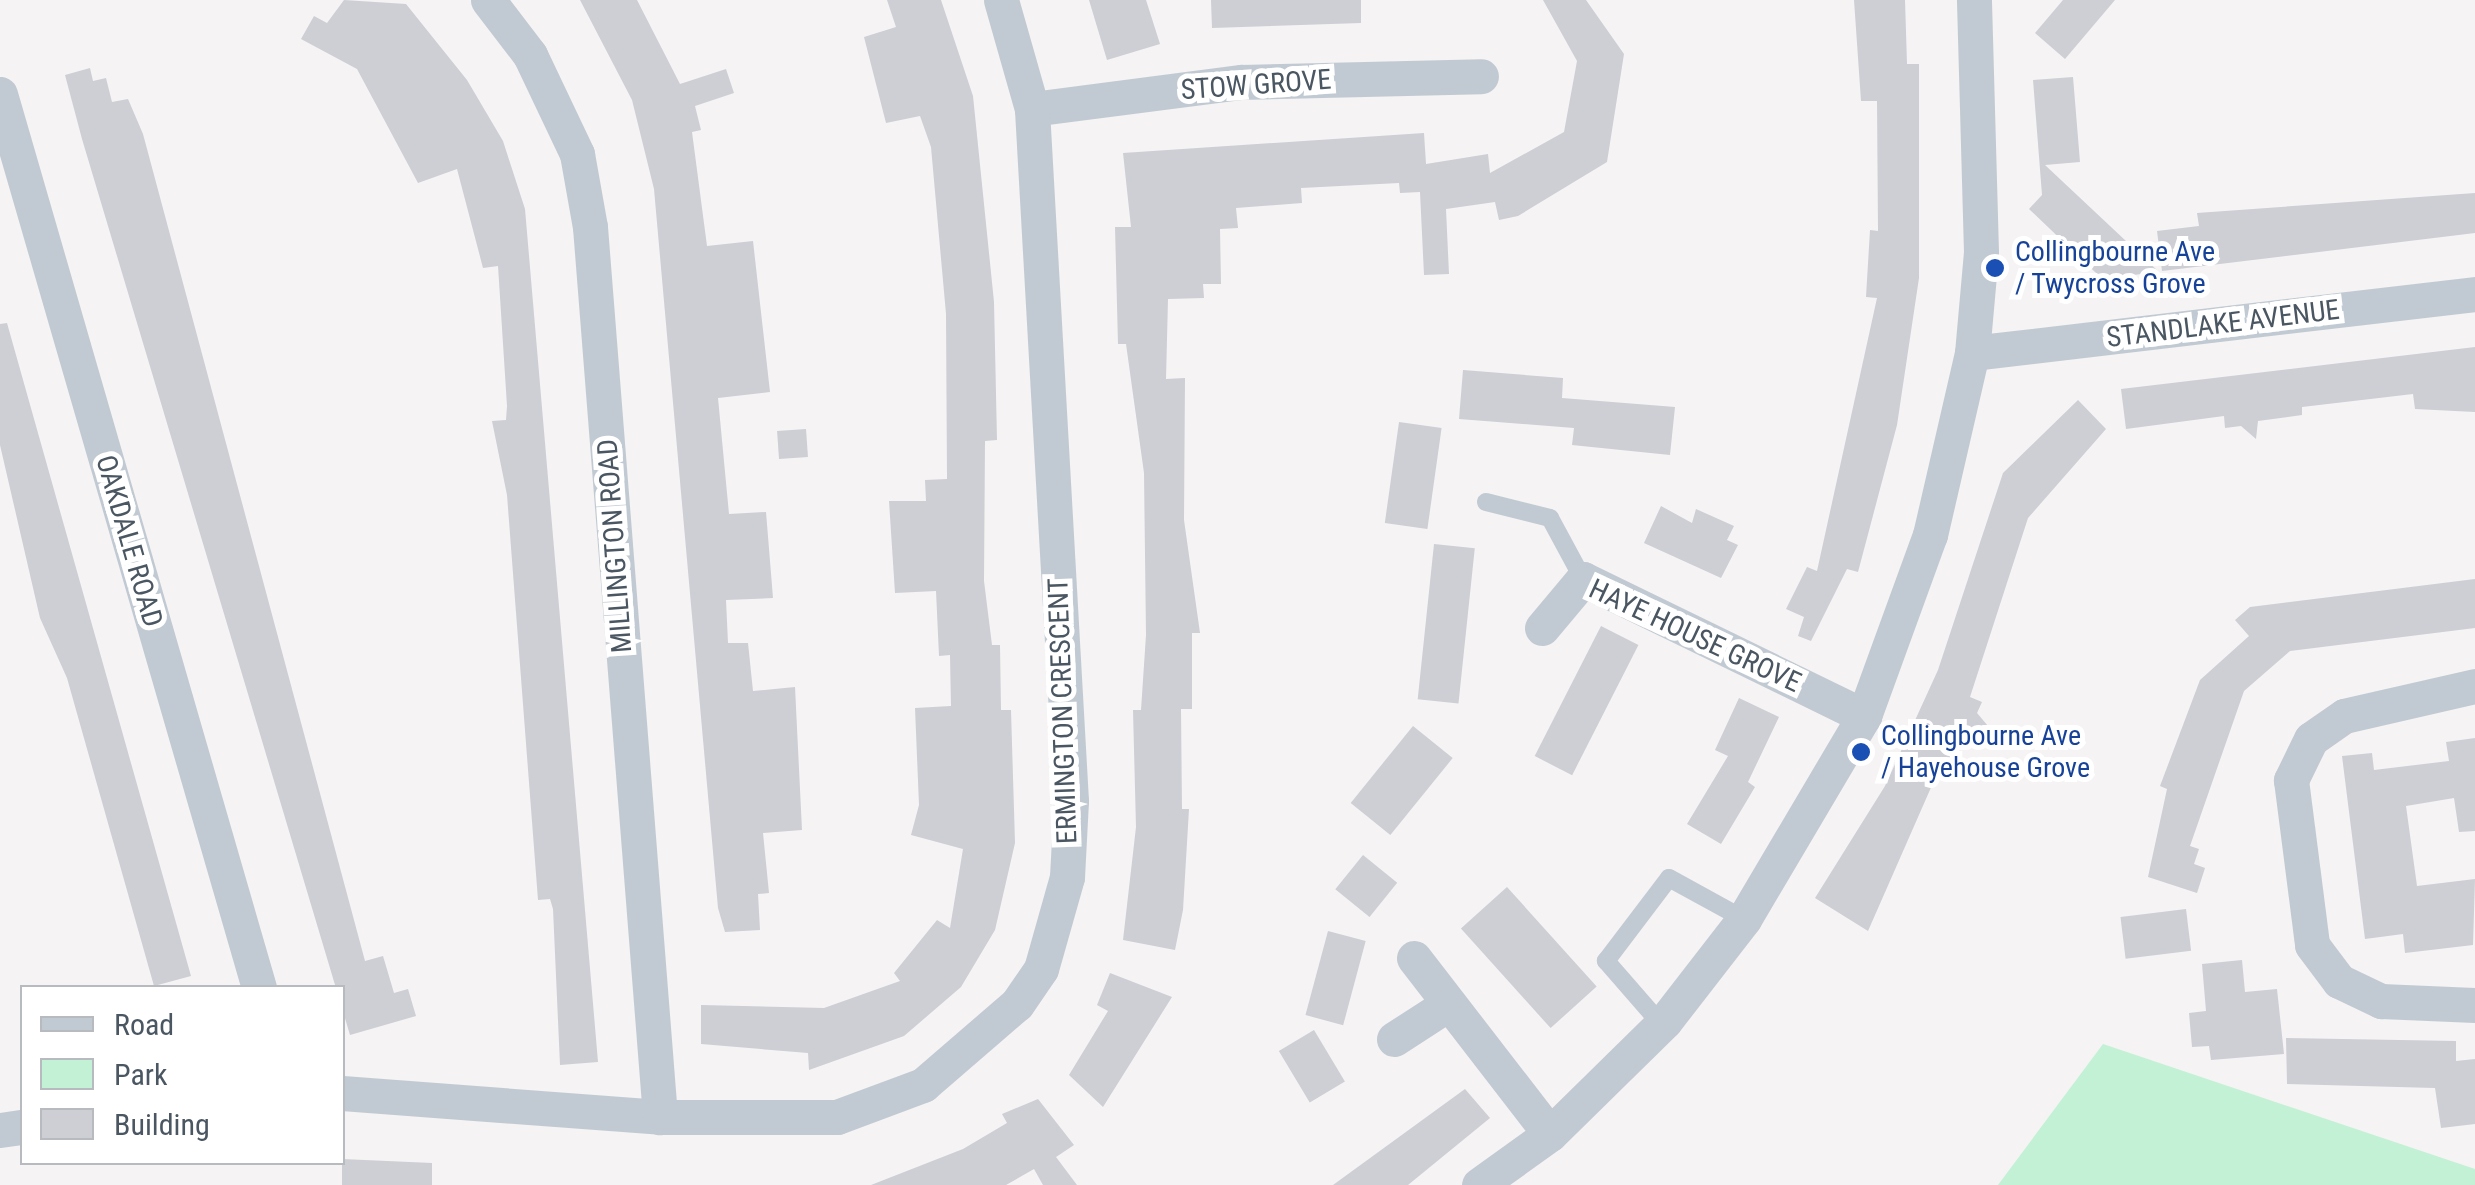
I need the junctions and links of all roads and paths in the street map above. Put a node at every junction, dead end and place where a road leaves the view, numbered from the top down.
1 (488, 0) edge
2 (1001, 0) edge
3 (1974, 0) edge
4 (1481, 76) dead end
5 (0, 94) edge
6 (1032, 109) junction
7 (2475, 294) edge
8 (1972, 353) junction
9 (1486, 502) dead end
10 (1582, 579) junction
11 (1542, 628) dead end
12 (2475, 686) edge
13 (1864, 716) junction
14 (1744, 919) junction
15 (1414, 958) dead end
16 (258, 985) edge
17 (2475, 1005) edge
18 (1444, 1006) junction
19 (1661, 1024) junction
20 (1394, 1038) dead end
21 (345, 1094) edge
22 (660, 1117) junction
23 (1550, 1134) junction
24 (1479, 1185) edge

1 - 22 street, MILLINGTON ROAD
2 - 6 street, ERMINGTON CRESCENT
3 - 8 street
4 - 6 street, STOW GROVE
5 - 16 street, OAKDALE ROAD
6 - 22 street, ERMINGTON CRESCENT
7 - 8 street, STANDLAKE AVENUE
8 - 13 street
9 - 10 lane
10 - 11 street, HAYE HOUSE GROVE
10 - 13 street, HAYE HOUSE GROVE
12 - 17 street
13 - 14 street
14 - 19 street
14 - 19 lane
15 - 18 street
18 - 20 street
18 - 23 street
19 - 23 street
21 - 22 street, ERMINGTON CRESCENT
23 - 24 street

